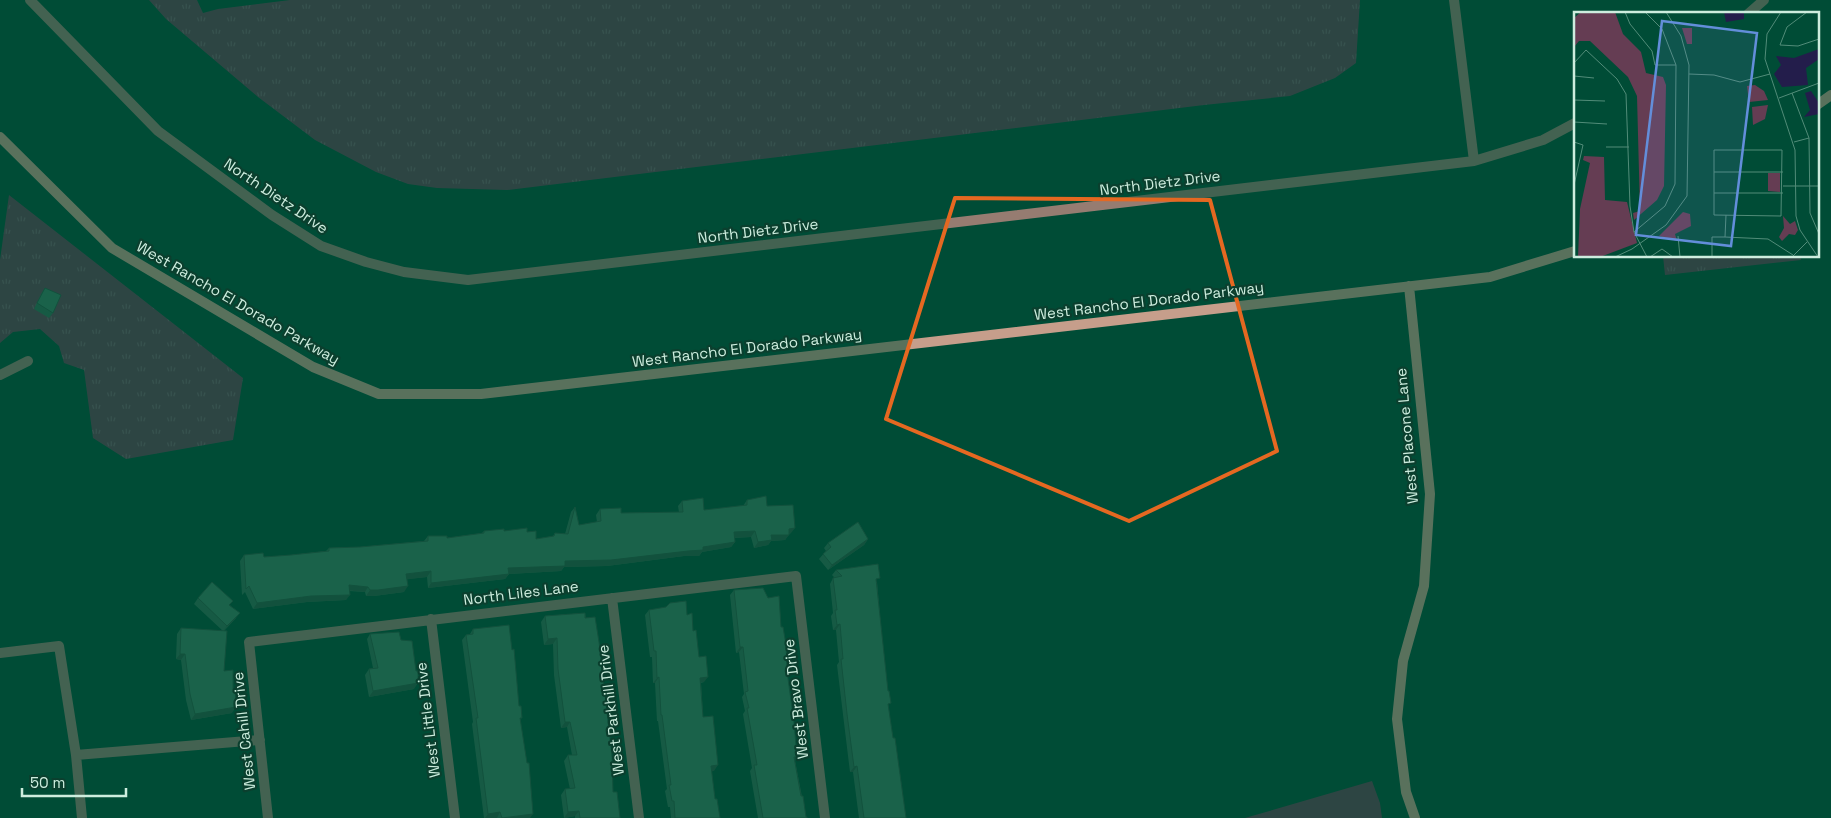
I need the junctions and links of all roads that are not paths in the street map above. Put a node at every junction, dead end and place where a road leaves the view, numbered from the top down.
1 (30, 0) edge
2 (1454, 0) edge
3 (1764, 0) edge
4 (1750, 12) edge
5 (1831, 95) edge
6 (1818, 104) edge
7 (1574, 124) edge
8 (0, 136) edge
9 (1474, 161) junction
10 (1574, 251) edge
11 (1409, 286) junction
12 (28, 361) dead end
13 (0, 375) edge
14 (796, 576) joint
15 (612, 598) junction
16 (432, 619) junction
17 (250, 642) joint
18 (0, 653) edge
19 (260, 740) junction
20 (76, 755) junction
21 (82, 818) edge
22 (268, 818) edge
23 (455, 818) edge
24 (639, 818) edge
25 (825, 818) edge
26 (1415, 818) edge

1 - 9 street, North Dietz Drive
2 - 9 street
3 - 4 street
5 - 6 street
7 - 9 street, North Dietz Drive
8 - 11 street, West Rancho El Dorado Parkway
10 - 11 street, West Rancho El Dorado Parkway
11 - 26 street, West Placone Lane
12 - 13 street
14 - 15 street, North Liles Lane
14 - 25 street, West Bravo Drive
15 - 16 street, North Liles Lane
15 - 24 street, West Parkhill Drive
16 - 17 street, North Liles Lane
16 - 23 street, West Little Drive
17 - 19 street, West Cahill Drive
18 - 20 street
19 - 20 street
19 - 22 street, West Cahill Drive
20 - 21 street

